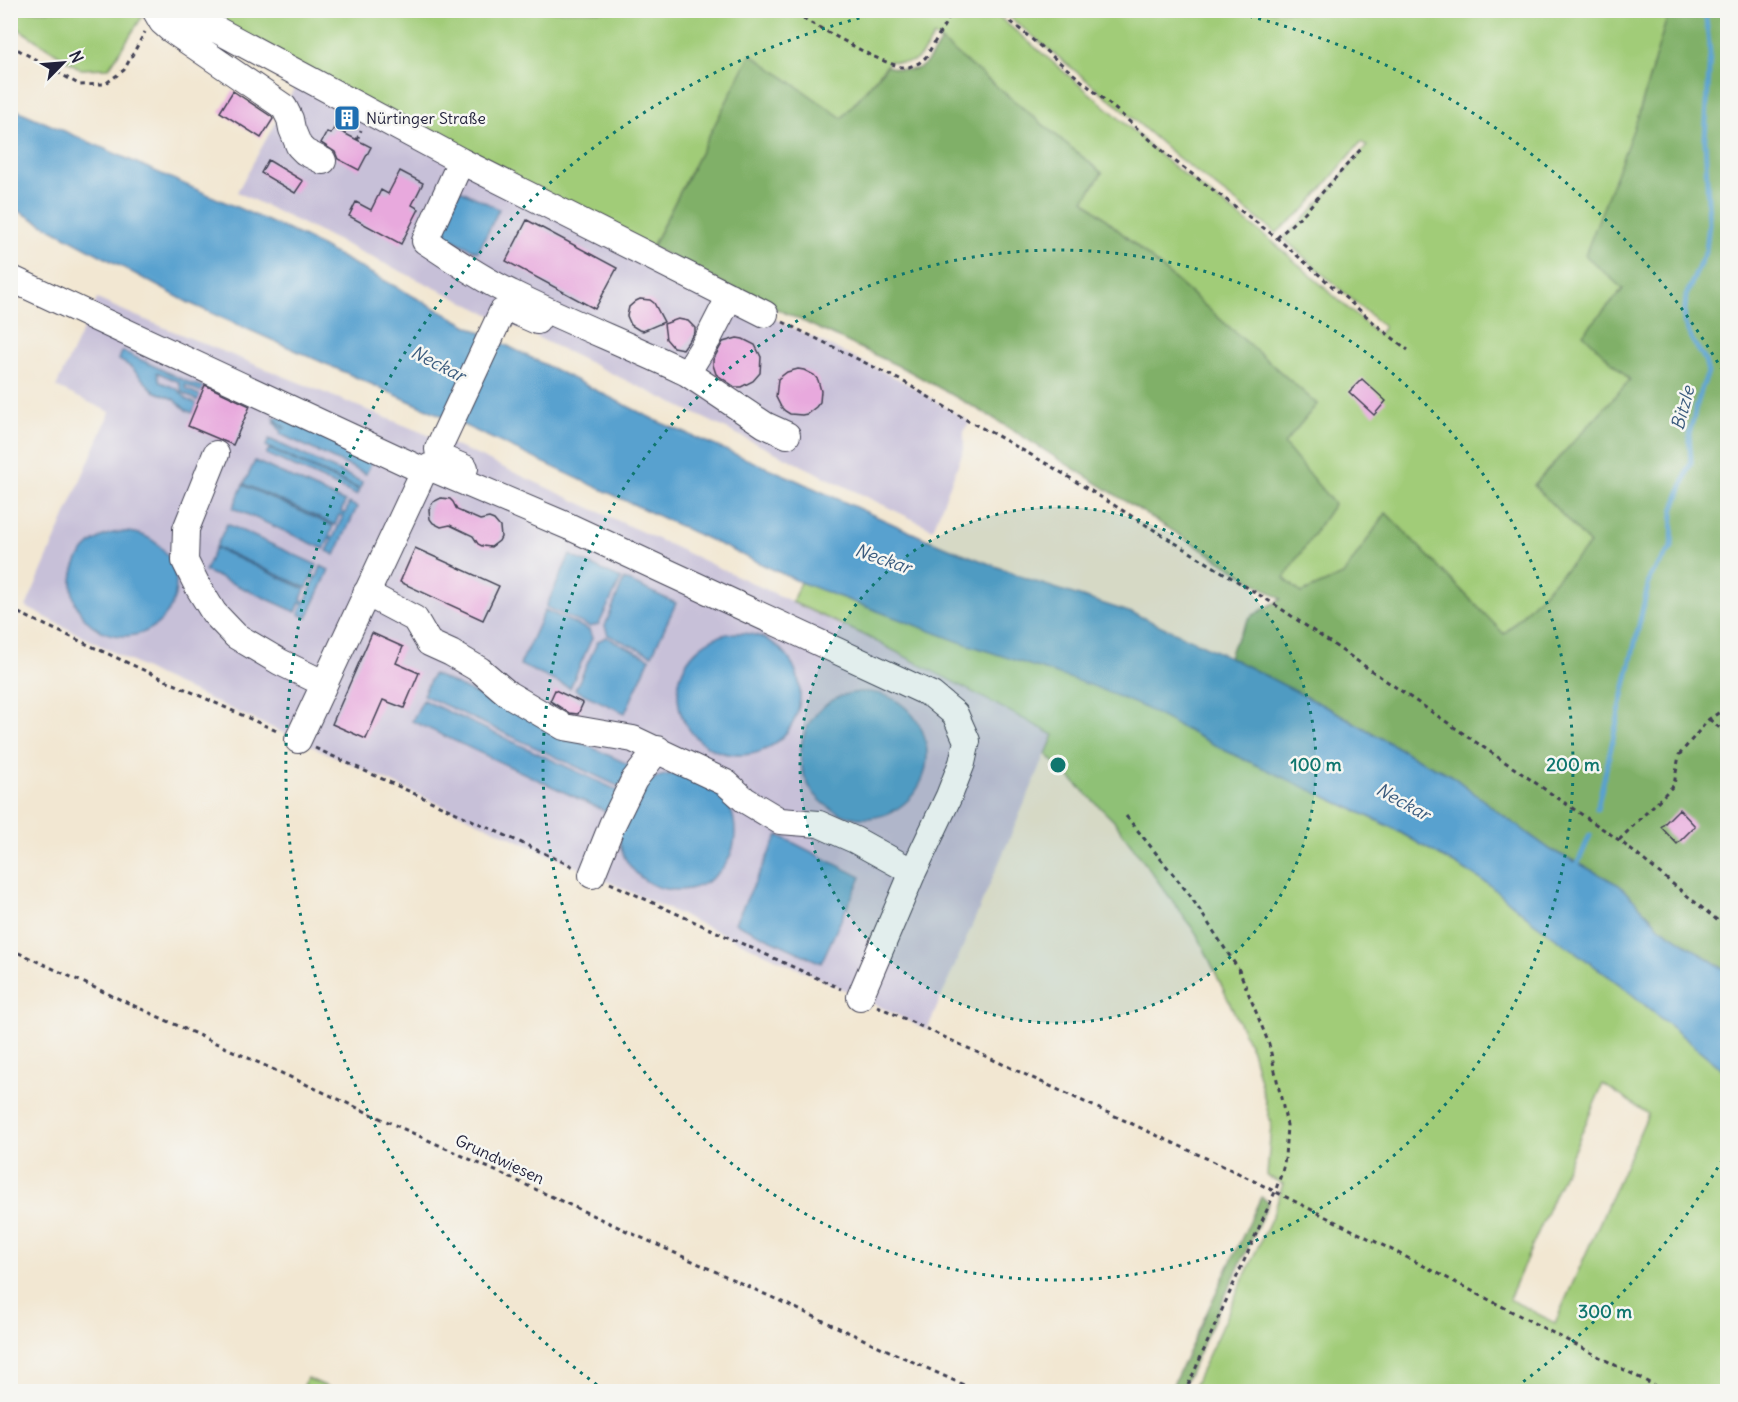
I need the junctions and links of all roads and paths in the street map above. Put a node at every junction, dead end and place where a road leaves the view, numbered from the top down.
1 (787, 10) edge
2 (953, 10) edge
3 (998, 10) edge
4 (155, 11) edge
5 (185, 14) edge
6 (10, 45) edge
7 (1361, 149) dead end
8 (323, 161) dead end
9 (461, 161) junction
10 (1277, 238) junction
11 (10, 278) edge
12 (730, 296) junction
13 (765, 314) joint
14 (595, 330) junction
15 (1408, 350) dead end
16 (687, 373) junction
17 (787, 435) dead end
18 (216, 454) dead end
19 (424, 471) junction
20 (550, 518) junction
21 (366, 593) junction
22 (10, 609) edge
23 (323, 683) junction
24 (1728, 707) edge
25 (1709, 718) junction
26 (1728, 735) edge
27 (298, 740) junction
28 (658, 750) junction
29 (1126, 816) dead end
30 (1619, 840) junction
31 (913, 873) junction
32 (592, 875) junction
33 (1728, 929) edge
34 (10, 949) edge
35 (860, 997) junction
36 (1275, 1191) junction
37 (979, 1392) edge
38 (1185, 1392) edge
39 (1667, 1392) edge

1 - 2 path
3 - 10 path
4 - 6 path
4 - 8 lane
5 - 9 lane
7 - 10 path
9 - 12 lane
9 - 14 lane
10 - 15 path
11 - 19 lane
12 - 13 lane
12 - 16 lane
13 - 30 path
14 - 16 lane
14 - 20 lane
16 - 17 lane
18 - 23 lane
19 - 20 lane
19 - 21 lane
20 - 31 lane
21 - 23 lane
21 - 28 lane
22 - 27 path
23 - 27 lane
24 - 25 path
25 - 26 path
25 - 30 path
27 - 32 path
28 - 31 lane
28 - 32 lane
29 - 36 path
30 - 33 path
31 - 35 lane
32 - 35 path
34 - 37 path, Grundwiesen
35 - 36 path
36 - 38 path
36 - 39 path

